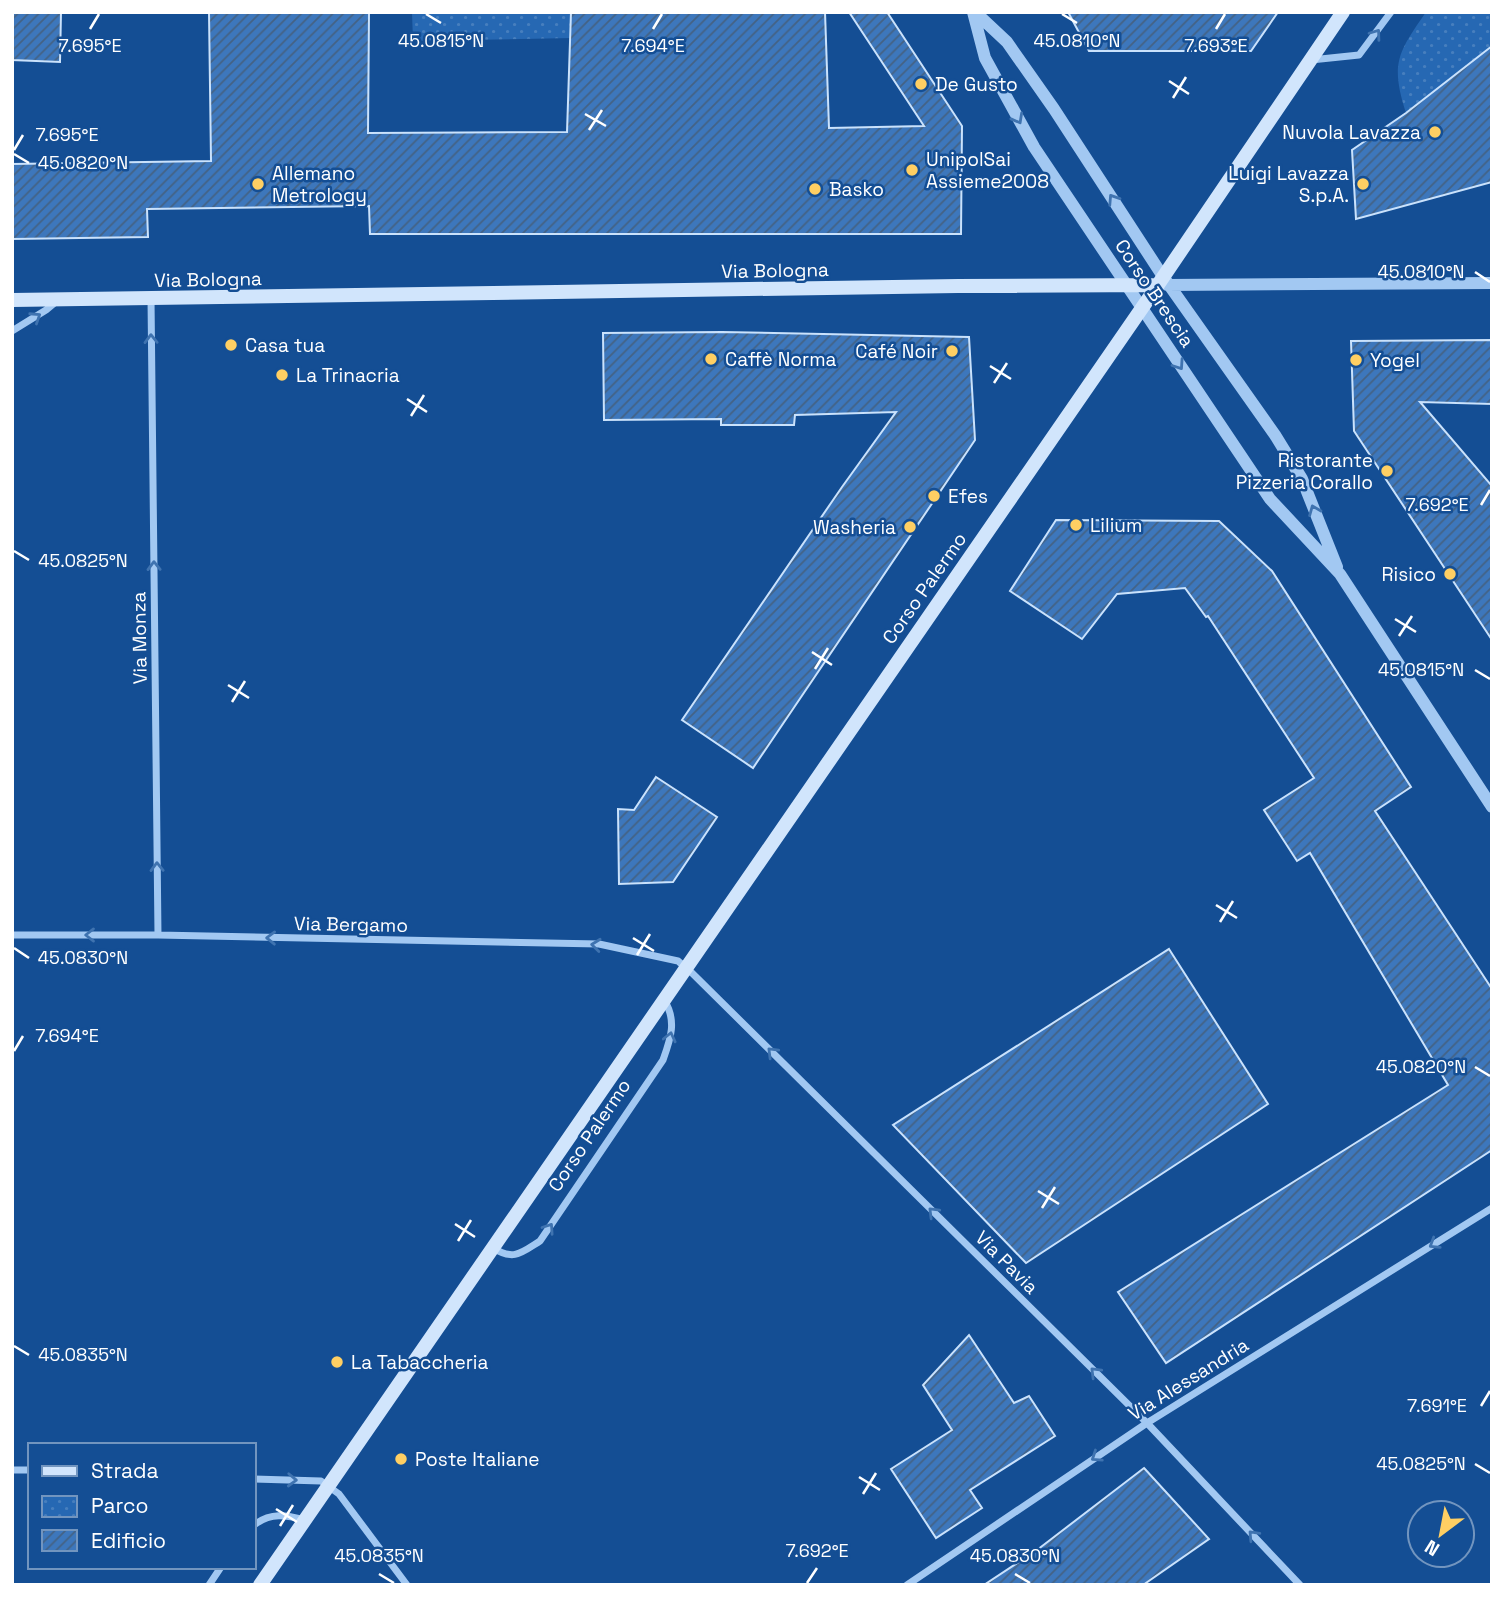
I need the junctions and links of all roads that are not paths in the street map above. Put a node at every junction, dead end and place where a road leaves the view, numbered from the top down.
1 (974, 12) edge
2 (1343, 12) edge
3 (1391, 12) edge
4 (1311, 60) junction
5 (1164, 282) junction
6 (1492, 283) edge
7 (1127, 285) junction
8 (151, 299) junction
9 (12, 300) edge
10 (58, 300) junction
11 (1142, 308) junction
12 (12, 331) edge
13 (1339, 574) junction
14 (1492, 807) edge
15 (158, 935) junction
16 (12, 936) edge
17 (686, 967) junction
18 (664, 999) junction
19 (1492, 1208) edge
20 (493, 1248) junction
21 (1147, 1423) junction
22 (256, 1479) edge
23 (329, 1487) junction
24 (305, 1521) junction
25 (256, 1524) edge
26 (220, 1569) edge
27 (209, 1585) edge
28 (260, 1585) edge
29 (407, 1585) edge
30 (906, 1585) edge
31 (1300, 1585) edge

5 -> 1 street, Corso Brescia
1 -> 7 street, Corso Brescia
2 - 4 main road, Corso Palermo
4 -> 3 street
4 - 5 main road, Corso Palermo
5 - 6 street, Via Bologna
5 - 7 main road, Via Bologna
5 - 11 main road, Corso Palermo
13 -> 5 street, Corso Brescia
7 - 8 main road, Via Bologna
7 - 11 street, Corso Brescia
8 - 10 main road, Via Bologna
15 -> 8 street, Via Monza
9 - 10 main road, Via Bologna
12 -> 10 street
11 -> 13 street, Corso Brescia
11 - 17 main road, Corso Palermo
13 - 14 street, Corso Brescia
15 -> 16 street, Via Bergamo
17 -> 15 street, Via Bergamo
17 - 18 main road, Corso Palermo
21 -> 17 street, Via Pavia
18 - 20 main road, Corso Palermo
20 -> 18 street, Corso Palermo
19 -> 21 street, Via Alessandria
20 - 23 main road, Corso Palermo
21 -> 30 street, Via Alessandria
31 -> 21 street, Via Pavia
22 -> 23 street
23 - 24 main road, Corso Palermo
23 - 29 street
24 - 25 street
24 - 28 main road, Corso Palermo
26 - 27 street

